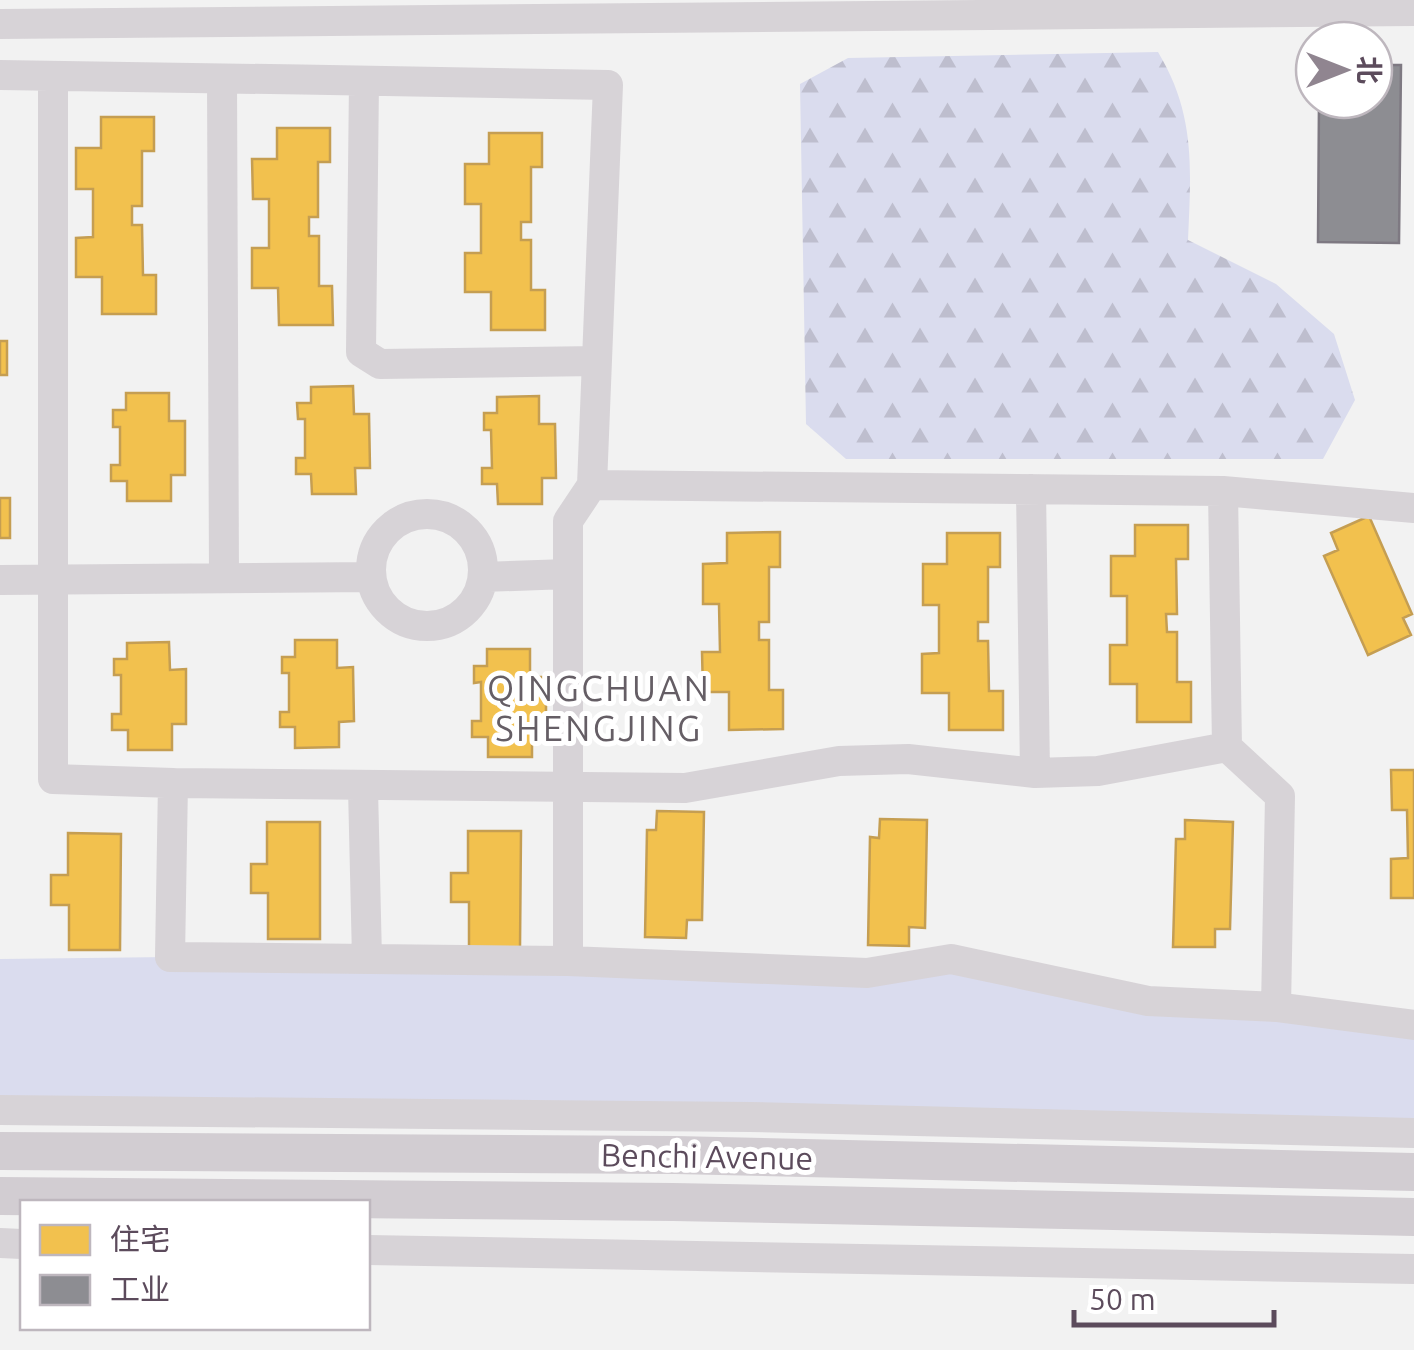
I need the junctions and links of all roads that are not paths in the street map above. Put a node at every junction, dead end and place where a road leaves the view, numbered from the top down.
1 (931, 8) edge
2 (1414, 11) edge
3 (0, 24) edge
4 (0, 75) edge
5 (53, 76) junction
6 (222, 78) junction
7 (364, 81) junction
8 (597, 361) junction
9 (592, 484) junction
10 (1030, 489) junction
11 (1224, 491) junction
12 (1414, 508) edge
13 (568, 574) junction
14 (371, 577) junction
15 (483, 577) junction
16 (224, 578) junction
17 (0, 580) edge
18 (53, 580) junction
19 (1228, 747) junction
20 (1034, 772) junction
21 (173, 783) junction
22 (363, 788) junction
23 (568, 788) junction
24 (367, 959) junction
25 (568, 961) junction
26 (1276, 1007) junction
27 (1414, 1025) edge
28 (0, 1110) edge
29 (1414, 1133) edge
30 (0, 1151) edge
31 (1414, 1172) edge
32 (0, 1196) edge
33 (1414, 1217) edge
34 (370, 1250) edge
35 (1414, 1270) edge

1 - 2 street
1 - 3 street
4 - 5 street
5 - 6 street
5 - 18 street
6 - 7 street
6 - 16 street
7 - 8 street
7 - 8 street
8 - 9 street
9 - 10 street
9 - 13 street
10 - 11 street
10 - 20 street
11 - 12 street
11 - 19 street
13 - 15 street
13 - 23 street
14 - 15 street
14 - 15 street
14 - 16 street
16 - 18 street
17 - 18 street
18 - 21 street
19 - 20 street
19 - 26 street
20 - 23 street
21 - 22 street
21 - 24 street
22 - 23 street
22 - 24 street
23 - 25 street
24 - 25 street
25 - 26 street
26 - 27 street
28 - 29 street
30 - 31 main road, Benchi Avenue
32 - 33 main road, Benchi Avenue
34 - 35 street

